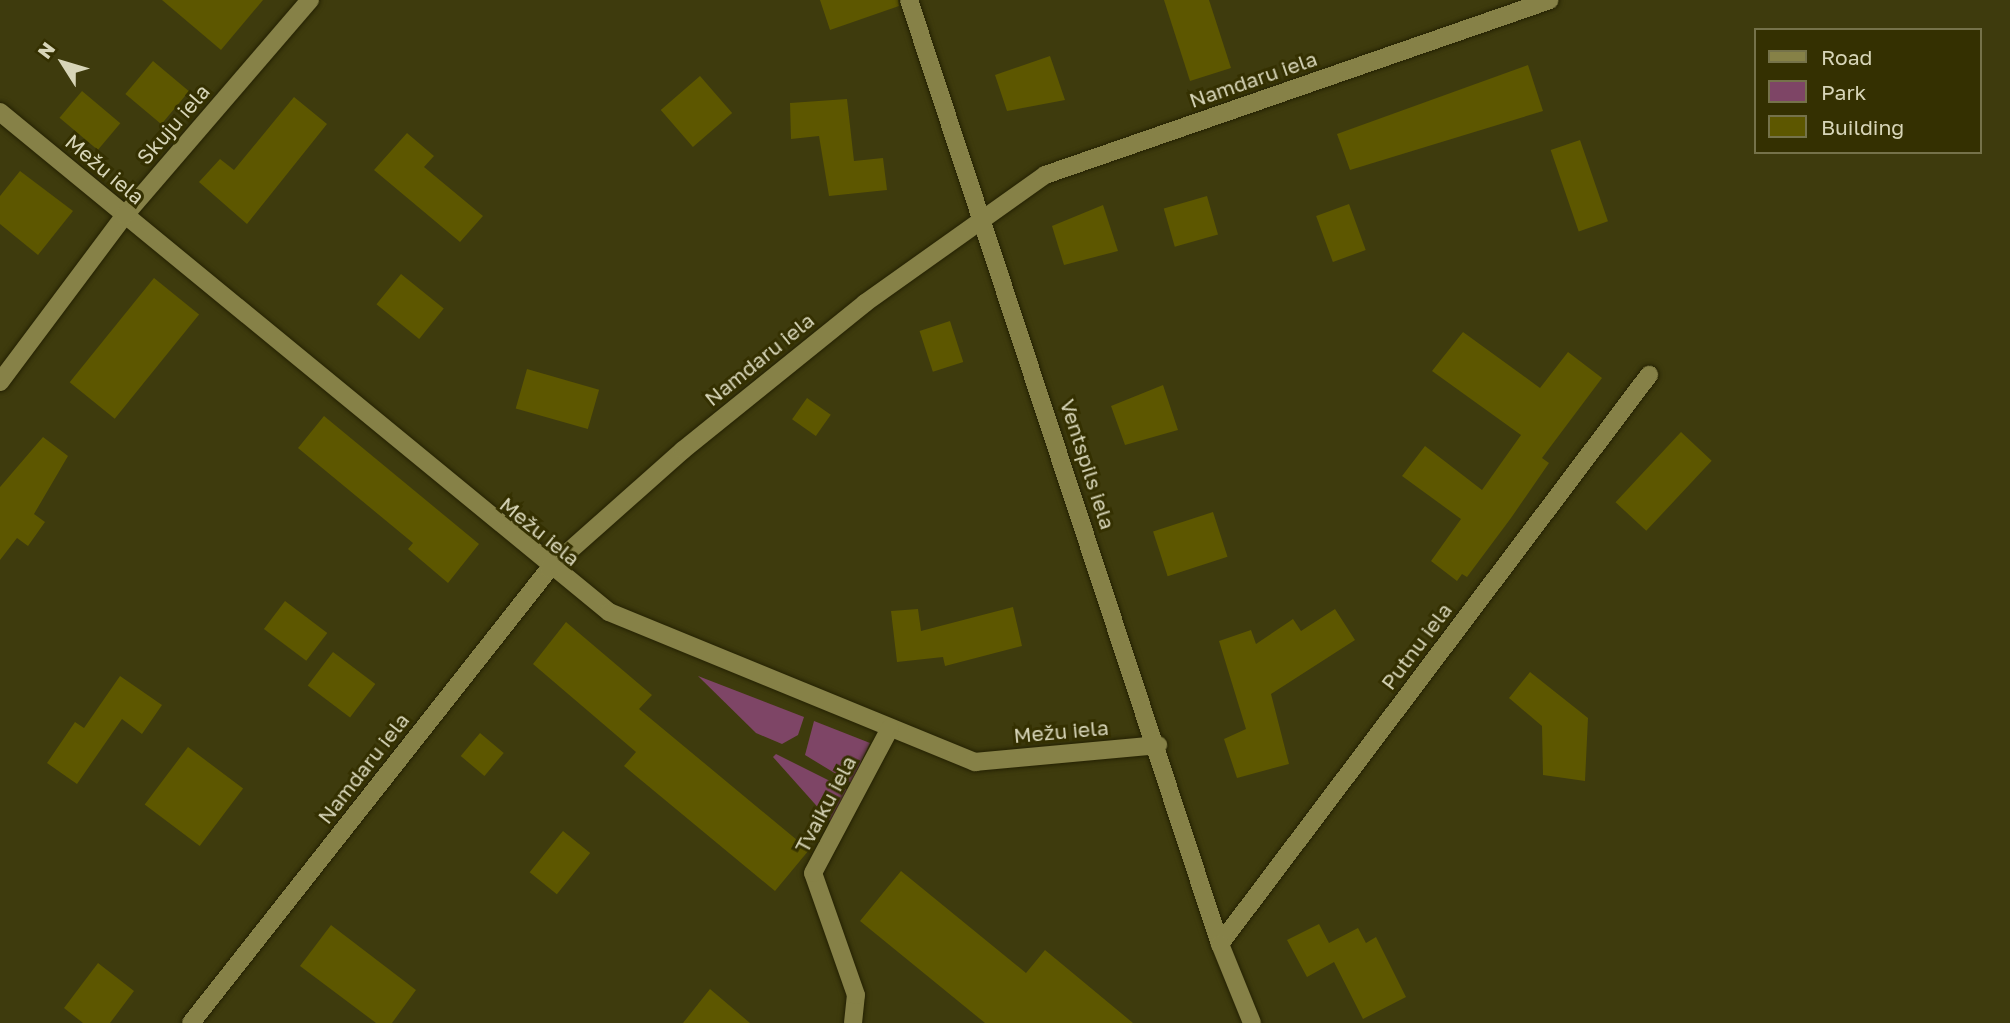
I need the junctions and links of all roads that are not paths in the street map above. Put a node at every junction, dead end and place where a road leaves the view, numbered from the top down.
1 (310, 0) edge
2 (909, 0) edge
3 (1550, 0) edge
4 (0, 112) edge
5 (125, 215) junction
6 (982, 217) junction
7 (1649, 375) dead end
8 (0, 382) edge
9 (549, 569) junction
10 (890, 728) junction
11 (1158, 745) junction
12 (1220, 944) junction
13 (191, 1023) edge
14 (853, 1023) edge
15 (1252, 1023) edge

1 - 5 street, Skuju iela
2 - 6 street, Ventspils iela
3 - 6 street, Namdaru iela
4 - 5 street, Mežu iela
5 - 8 street, Skuju iela
5 - 9 street, Mežu iela
6 - 9 street, Namdaru iela
6 - 11 street, Ventspils iela
7 - 12 street, Putnu iela
9 - 10 street, Mežu iela
9 - 13 street, Namdaru iela
10 - 11 street, Mežu iela
10 - 14 street, Tvaiku iela
11 - 12 street, Ventspils iela
12 - 15 street

